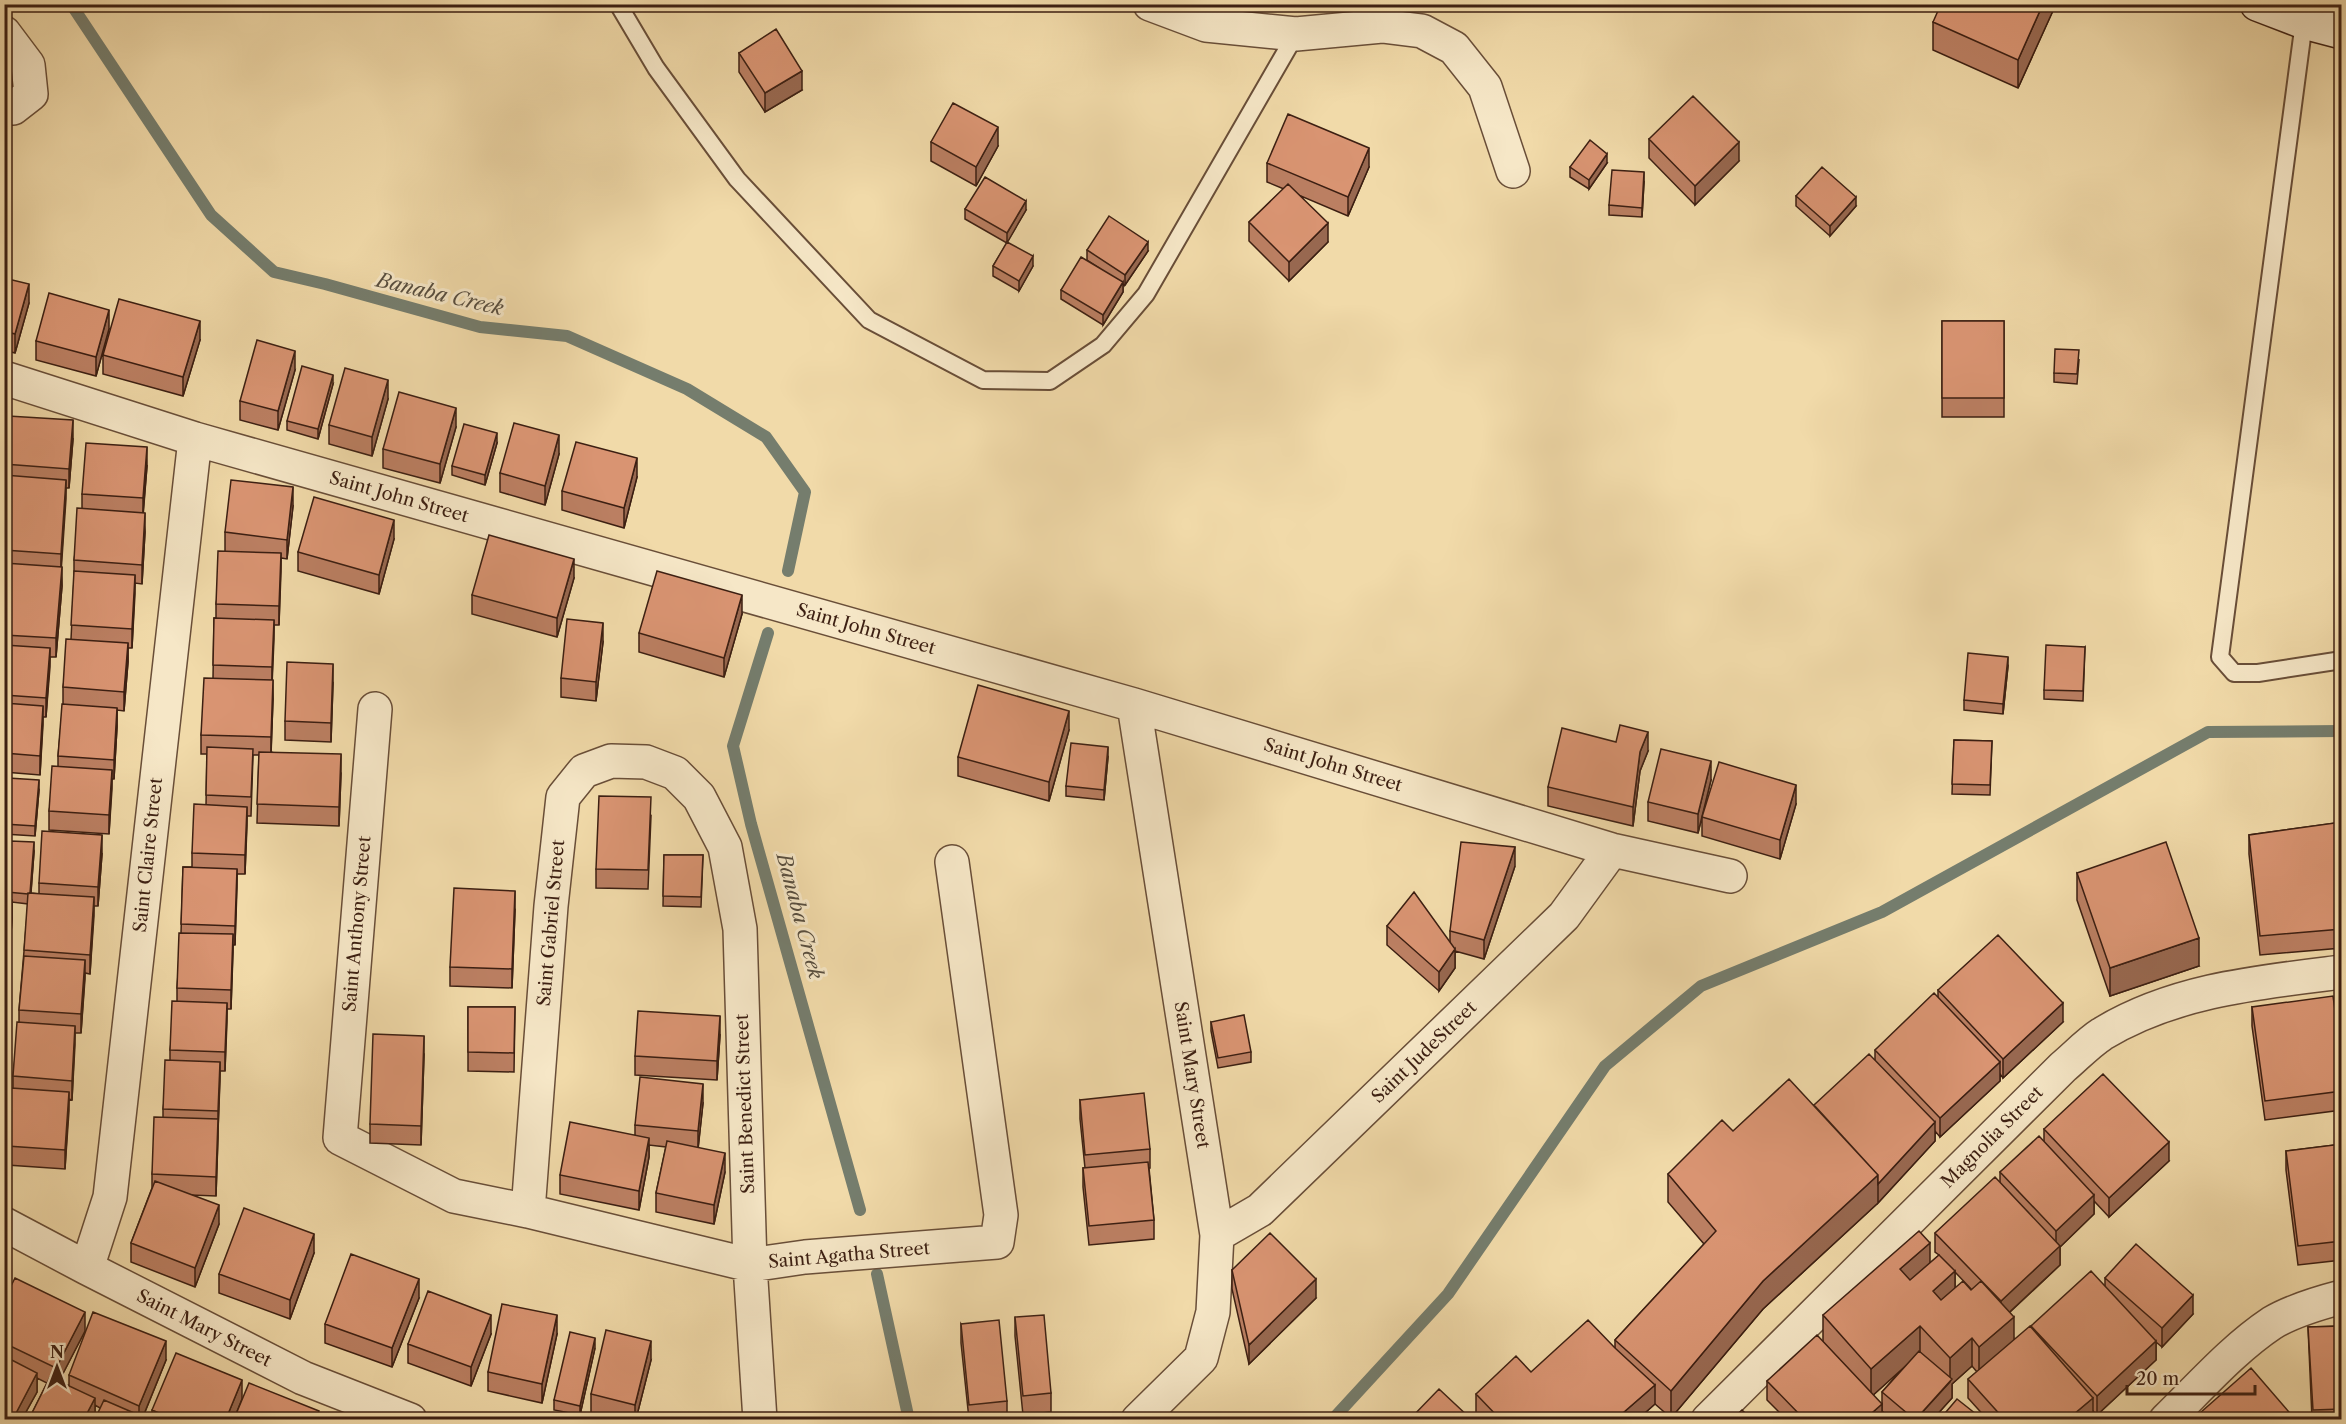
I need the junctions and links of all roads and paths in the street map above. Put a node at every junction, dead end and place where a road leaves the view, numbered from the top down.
1 (618, 4) edge
2 (1150, 4) edge
3 (2257, 4) edge
4 (2342, 6) edge
5 (2304, 22) junction
6 (2342, 32) edge
7 (4, 33) edge
8 (1296, 34) junction
9 (4, 107) edge
10 (1514, 171) dead end
11 (4, 378) edge
12 (195, 439) junction
13 (2342, 660) edge
14 (1134, 705) junction
15 (375, 709) dead end
16 (699, 797) joint
17 (1612, 850) junction
18 (952, 862) dead end
19 (1730, 876) dead end
20 (2342, 972) edge
21 (340, 1138) joint
22 (528, 1211) junction
23 (6, 1227) edge
24 (1217, 1235) junction
25 (750, 1265) junction
26 (87, 1268) junction
27 (2342, 1298) edge
28 (410, 1419) edge
29 (760, 1419) edge
30 (1138, 1419) edge
31 (1708, 1419) edge
32 (2166, 1419) edge

1 - 8 lane
2 - 8 street
3 - 5 street
4 - 5 street
5 - 6 street
5 - 13 lane
7 - 9 street
8 - 10 street
11 - 12 street, Saint John Street
12 - 14 street, Saint John Street
12 - 26 street, Saint Claire Street
14 - 17 street, Saint John Street
14 - 24 street, Saint Mary Street
15 - 21 street, Saint Anthony Street
16 - 22 street, Saint Gabriel Street
16 - 25 street, Saint Benedict Street
17 - 19 street, Saint John Street
17 - 24 street, Saint JudeStreet
18 - 25 street, Saint Agatha Street
20 - 31 street, Magnolia Street
21 - 22 street, Saint Agatha Street
22 - 25 street, Saint Agatha Street
23 - 26 street, Saint Mary Street
24 - 30 street, Saint Mary Street
25 - 29 street, Saint Benedict Street
26 - 28 street, Saint Mary Street
27 - 32 street

